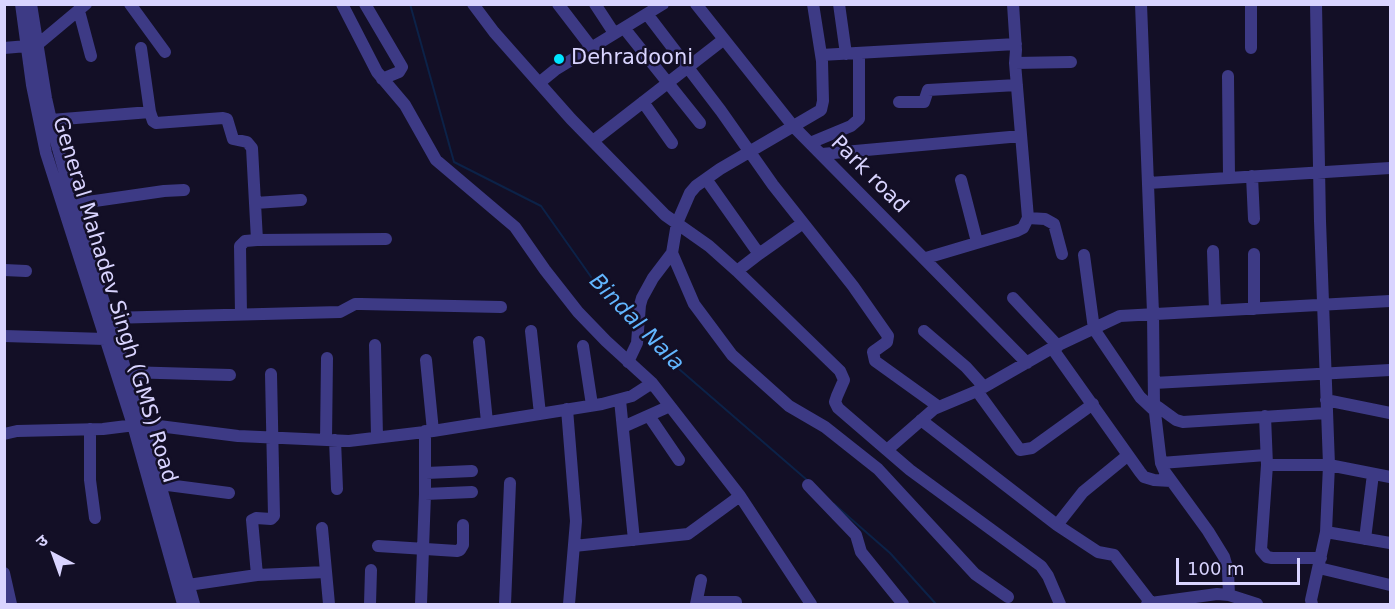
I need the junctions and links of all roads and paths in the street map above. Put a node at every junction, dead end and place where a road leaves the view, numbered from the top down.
1 (21, 4) edge
2 (31, 4) edge
3 (130, 4) edge
4 (342, 4) edge
5 (365, 4) edge
6 (473, 4) edge
7 (558, 4) edge
8 (596, 4) edge
9 (663, 4) edge
10 (696, 4) edge
11 (813, 4) edge
12 (839, 4) edge
13 (1013, 4) edge
14 (1141, 4) edge
15 (1251, 4) edge
16 (1316, 4) edge
17 (82, 8) edge
18 (648, 14) junction
19 (619, 31) junction
20 (723, 40) junction
21 (1016, 44) junction
22 (32, 46) junction
23 (591, 47) junction
24 (4, 48) edge
25 (141, 48) dead end
26 (1251, 48) dead end
27 (165, 51) dead end
28 (859, 53) junction
29 (846, 54) junction
30 (821, 55) junction
31 (91, 56) dead end
32 (1071, 62) dead end
33 (1016, 63) junction
34 (688, 67) junction
35 (1228, 76) dead end
36 (382, 80) junction
37 (539, 83) junction
38 (667, 83) junction
39 (1017, 85) junction
40 (643, 102) junction
41 (899, 102) dead end
42 (150, 112) junction
43 (51, 120) junction
44 (700, 123) dead end
45 (793, 126) junction
46 (1021, 136) junction
47 (593, 141) junction
48 (672, 143) dead end
49 (810, 143) junction
50 (750, 151) junction
51 (822, 154) junction
52 (1390, 168) edge
53 (1319, 172) junction
54 (1252, 176) junction
55 (1229, 177) junction
56 (706, 179) junction
57 (961, 180) dead end
58 (1148, 183) junction
59 (184, 190) dead end
60 (300, 200) dead end
61 (255, 203) junction
62 (74, 204) junction
63 (1028, 218) junction
64 (1254, 219) dead end
65 (677, 223) junction
66 (803, 223) junction
67 (386, 239) dead end
68 (258, 240) junction
69 (977, 242) junction
70 (1213, 251) dead end
71 (672, 253) junction
72 (759, 254) junction
73 (1062, 254) dead end
74 (1254, 254) dead end
75 (1084, 255) dead end
76 (926, 258) junction
77 (4, 270) edge
78 (26, 271) dead end
79 (737, 271) junction
80 (1013, 298) dead end
81 (1390, 302) edge
82 (1324, 306) junction
83 (501, 307) dead end
84 (1254, 309) junction
85 (1215, 310) junction
86 (1153, 313) junction
87 (241, 315) junction
88 (110, 318) junction
89 (1094, 329) junction
90 (531, 331) dead end
91 (924, 331) dead end
92 (4, 336) edge
93 (105, 339) junction
94 (479, 342) dead end
95 (375, 345) dead end
96 (583, 346) dead end
97 (1055, 347) junction
98 (327, 358) dead end
99 (426, 360) dead end
100 (628, 362) junction
101 (1027, 363) junction
102 (1390, 370) edge
103 (126, 372) junction
104 (1325, 373) junction
105 (271, 374) dead end
106 (230, 375) dead end
107 (652, 383) junction
108 (1154, 383) junction
109 (981, 389) junction
110 (620, 400) junction
111 (1326, 400) junction
112 (1093, 404) junction
113 (592, 405) junction
114 (670, 406) junction
115 (939, 407) junction
116 (1154, 407) junction
117 (567, 409) junction
118 (1390, 412) edge
119 (1326, 413) junction
120 (540, 414) junction
121 (649, 416) junction
122 (1265, 416) junction
123 (921, 420) junction
124 (487, 423) junction
125 (138, 425) junction
126 (623, 427) junction
127 (90, 429) junction
128 (429, 431) junction
129 (4, 434) edge
130 (377, 437) junction
131 (273, 438) junction
132 (331, 440) junction
133 (887, 450) junction
134 (1127, 456) junction
135 (679, 460) dead end
136 (1267, 460) junction
137 (1161, 463) junction
138 (1329, 465) junction
139 (472, 471) dead end
140 (426, 473) junction
141 (1373, 474) junction
142 (1390, 477) edge
143 (1171, 481) junction
144 (510, 483) dead end
145 (160, 484) junction
146 (808, 485) dead end
147 (338, 489) dead end
148 (472, 492) dead end
149 (229, 493) dead end
150 (425, 494) junction
151 (740, 496) junction
152 (94, 518) dead end
153 (463, 525) dead end
154 (1057, 525) junction
155 (322, 528) dead end
156 (1326, 532) junction
157 (1365, 539) junction
158 (634, 540) junction
159 (1390, 543) edge
160 (378, 546) dead end
161 (574, 546) junction
162 (423, 549) junction
163 (1320, 563) junction
164 (371, 570) dead end
165 (326, 572) junction
166 (4, 573) edge
167 (257, 575) junction
168 (701, 580) dead end
169 (188, 585) junction
170 (1390, 585) edge
171 (1229, 595) junction
172 (1008, 597) dead end
173 (1201, 600) edge
174 (697, 603) edge
175 (1154, 603) edge
176 (11, 604) edge
177 (183, 604) edge
178 (194, 604) edge
179 (329, 604) edge
180 (370, 604) edge
181 (421, 604) edge
182 (505, 604) edge
183 (569, 604) edge
184 (736, 604) edge
185 (811, 604) edge
186 (903, 604) edge
187 (1060, 604) edge
188 (1257, 604) edge
189 (1310, 604) edge

1 - 22 street, General Mahadev Singh (GMS) Road
2 - 22 street
3 - 27 street
4 - 36 street
5 - 36 street
6 - 37 street
7 - 23 street
8 - 19 street
9 - 18 street
10 - 20 street, Park road
11 - 30 street
12 - 29 street
13 - 21 street
14 - 58 street
15 - 26 street
16 - 53 street
17 - 22 street
17 - 31 street
18 - 19 street
18 - 34 street
19 - 23 street
19 - 38 street
20 - 34 street
20 - 45 street, Park road
21 - 28 street
21 - 33 street
22 - 24 street
22 - 43 street
22 - 93 street, General Mahadev Singh (GMS) Road
23 - 37 street
25 - 42 street
28 - 29 street
28 - 49 street
29 - 30 street
30 - 45 street
32 - 33 street
33 - 39 street
34 - 38 street
34 - 50 street
35 - 55 street
36 - 100 street
37 - 47 street
38 - 40 street
38 - 44 street
39 - 41 street
39 - 46 street
40 - 47 street
40 - 48 street
42 - 43 street
42 - 61 street
43 - 62 street
45 - 49 street, Park road
45 - 50 street
46 - 51 street
46 - 63 street
47 - 65 street
49 - 51 street, Park road
50 - 56 street
50 - 66 street
51 - 76 street, Park road
52 - 53 street
53 - 54 street
53 - 82 street
54 - 55 street
54 - 64 street
55 - 58 street
56 - 65 street
56 - 72 street
57 - 69 street
58 - 86 street
59 - 62 street
60 - 61 street
61 - 68 street
62 - 88 street
63 - 69 street
63 - 73 street
65 - 71 street
65 - 79 street
66 - 72 street
66 - 115 street
67 - 68 street
68 - 87 street
69 - 76 street
70 - 85 street
71 - 100 street
71 - 172 street
72 - 79 street
74 - 84 street
75 - 89 street
76 - 101 street, Park road
77 - 78 street
79 - 133 street
80 - 97 street
81 - 82 street
82 - 84 street
82 - 104 street
83 - 87 street
84 - 85 street
85 - 86 street
86 - 89 street
86 - 108 street
87 - 88 street
88 - 103 street
89 - 97 street
89 - 116 street
90 - 120 street
91 - 109 street
92 - 93 street
93 - 125 street, General Mahadev Singh (GMS) Road
94 - 124 street
95 - 130 street
96 - 113 street
97 - 101 street
97 - 112 street
98 - 132 street
99 - 128 street
100 - 107 street
101 - 109 street
102 - 104 street
103 - 106 street
103 - 125 street
104 - 108 street
104 - 111 street
105 - 131 street
107 - 110 street
107 - 114 street
108 - 116 street
109 - 112 street
109 - 115 street
110 - 113 street
110 - 126 street
111 - 118 street
111 - 119 street
112 - 134 street
113 - 117 street
114 - 121 street
114 - 151 street
115 - 123 street
116 - 122 street
116 - 137 street
117 - 120 street
117 - 161 street
119 - 122 street
119 - 138 street
120 - 124 street
121 - 126 street
121 - 135 street
122 - 136 street
123 - 133 street
123 - 154 street
124 - 128 street
125 - 127 street
125 - 131 street
125 - 145 street
125 - 177 street, General Mahadev Singh (GMS) Road
126 - 158 street
127 - 129 street
127 - 152 street
128 - 130 street
128 - 140 street
130 - 132 street
131 - 132 street
131 - 167 street
132 - 147 street
133 - 187 street
134 - 143 street
134 - 154 street
136 - 137 street
136 - 138 street
136 - 163 street
137 - 143 street
138 - 141 street
138 - 156 street
139 - 140 street
140 - 150 street
141 - 142 street
141 - 157 street
143 - 171 street
144 - 182 street
145 - 149 street
145 - 169 street
146 - 186 street
148 - 150 street
150 - 162 street
151 - 158 street
151 - 185 street
153 - 162 street
154 - 175 street
155 - 165 street
156 - 157 street
156 - 163 street
157 - 159 street
158 - 161 street
160 - 162 street
161 - 183 street
162 - 181 street
163 - 170 street
163 - 189 street
164 - 180 street
165 - 167 street
165 - 179 street
166 - 176 street
167 - 169 street
168 - 174 street
169 - 178 street
171 - 173 street
171 - 188 street
173 - 175 street
174 - 184 street

